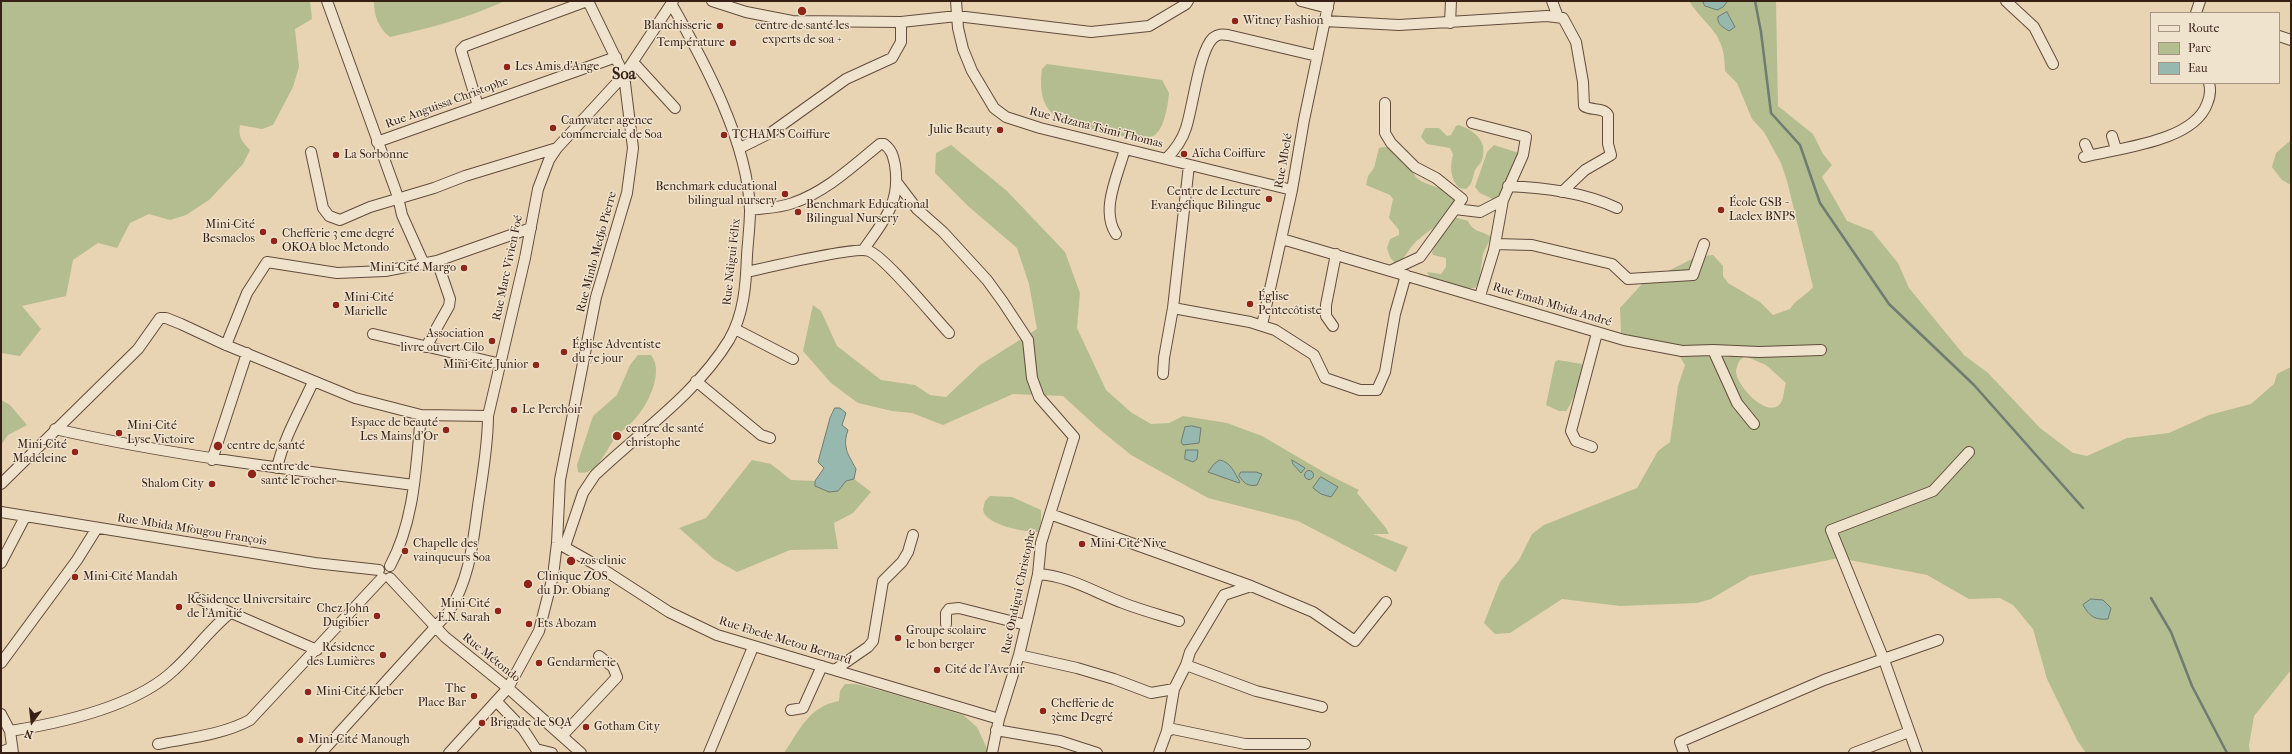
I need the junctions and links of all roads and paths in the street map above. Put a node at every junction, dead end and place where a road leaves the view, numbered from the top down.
1 (327, 1) edge
2 (587, 1) edge
3 (712, 1) edge
4 (956, 1) edge
5 (1188, 1) edge
6 (1301, 1) edge
7 (1451, 1) edge
8 (1552, 1) edge
9 (2006, 1) edge
10 (2200, 1) edge
11 (673, 3) edge
12 (1328, 4) edge
13 (2198, 12) edge
14 (957, 16) junction
15 (1558, 16) junction
16 (1325, 21) junction
17 (901, 22) junction
18 (1450, 23) junction
19 (2280, 36) edge
20 (2291, 40) edge
21 (1317, 56) junction
22 (616, 57) junction
23 (633, 62) junction
24 (2053, 64) dead end
25 (624, 75) junction
26 (2209, 84) edge
27 (1385, 103) dead end
28 (478, 106) junction
29 (675, 108) dead end
30 (1472, 123) dead end
31 (2112, 136) dead end
32 (377, 142) junction
33 (2085, 144) dead end
34 (557, 148) junction
35 (740, 148) junction
36 (1125, 149) junction
37 (2116, 149) junction
38 (311, 152) dead end
39 (1166, 159) junction
40 (1189, 165) junction
41 (898, 184) junction
42 (1508, 186) junction
43 (1292, 190) junction
44 (1562, 192) junction
45 (398, 197) junction
46 (1503, 200) junction
47 (1617, 208) dead end
48 (1455, 209) junction
49 (750, 210) junction
50 (531, 228) junction
51 (1116, 234) dead end
52 (1282, 239) junction
53 (1495, 244) junction
54 (1704, 244) dead end
55 (864, 249) junction
56 (1336, 254) junction
57 (437, 261) junction
58 (424, 264) junction
59 (1392, 270) junction
60 (747, 272) junction
61 (1406, 275) junction
62 (1480, 296) junction
63 (1173, 308) junction
64 (1262, 325) junction
65 (1333, 326) dead end
66 (735, 329) junction
67 (949, 333) dead end
68 (1597, 333) junction
69 (373, 334) dead end
70 (226, 345) junction
71 (426, 347) junction
72 (1713, 350) junction
73 (1821, 350) dead end
74 (247, 353) junction
75 (793, 359) dead end
76 (501, 364) junction
77 (1163, 374) dead end
78 (696, 381) junction
79 (313, 382) junction
80 (421, 415) junction
81 (488, 416) junction
82 (1754, 424) dead end
83 (55, 429) junction
84 (770, 438) dead end
85 (1592, 447) dead end
86 (1969, 452) dead end
87 (212, 460) junction
88 (276, 468) junction
89 (1, 484) edge
90 (414, 485) junction
91 (1, 512) edge
92 (1050, 514) junction
93 (25, 517) junction
94 (97, 528) junction
95 (913, 535) dead end
96 (561, 544) junction
97 (1, 563) edge
98 (1038, 574) junction
99 (383, 576) junction
100 (1251, 586) junction
101 (197, 598) dead end
102 (1386, 602) dead end
103 (230, 613) junction
104 (1179, 620) dead end
105 (946, 624) dead end
106 (1026, 625) junction
107 (435, 628) junction
108 (1938, 640) dead end
109 (754, 647) junction
110 (317, 650) junction
111 (1019, 655) junction
112 (599, 656) dead end
113 (1884, 660) junction
114 (1, 663) edge
115 (1186, 665) junction
116 (822, 666) junction
117 (836, 669) junction
118 (508, 688) junction
119 (1174, 689) junction
120 (496, 702) junction
121 (1322, 707) dead end
122 (791, 710) dead end
123 (1, 714) edge
124 (999, 719) junction
125 (996, 730) junction
126 (10, 731) junction
127 (1167, 731) junction
128 (1909, 732) junction
129 (562, 736) junction
130 (158, 744) dead end
131 (1306, 744) dead end
132 (12, 750) edge
133 (1, 752) edge
134 (321, 753) edge
135 (449, 753) edge
136 (552, 753) edge
137 (582, 753) edge
138 (709, 753) edge
139 (992, 753) edge
140 (1097, 753) edge
141 (1159, 753) edge
142 (1684, 753) edge
143 (1854, 753) edge
144 (1917, 753) edge

1 - 32 street
2 - 22 street, Rue Minlo Medjo Pierre
2 - 28 street
3 - 17 street
4 - 14 street, Rue Ndzana Tsimi Thomas
5 - 14 street
6 - 12 street
7 - 18 street
8 - 15 street
9 - 24 street
10 - 13 street
11 - 23 street, Rue Marc Vivien Foé
11 - 35 street, Rue Ndigui Félix
12 - 16 street, Rue Mbelé
14 - 17 street
14 - 36 street, Rue Ndzana Tsimi Thomas
15 - 18 street
15 - 44 street
16 - 18 street
16 - 21 street, Rue Mbelé
17 - 35 street
19 - 20 street
21 - 39 street
21 - 43 street, Rue Mbelé
22 - 25 street, Rue Minlo Medjo Pierre
22 - 28 street, Rue Anguissa Christophe
23 - 25 street, Rue Marc Vivien Foé
23 - 29 street
25 - 34 street, Rue Marc Vivien Foé
25 - 96 street, Rue Minlo Medjo Pierre
26 - 37 street
27 - 48 street
28 - 32 street, Rue Anguissa Christophe
30 - 42 street
31 - 37 street
32 - 45 street
33 - 37 street
34 - 45 street
34 - 50 street, Rue Marc Vivien Foé
35 - 49 street, Rue Ndigui Félix
36 - 39 street, Rue Ndzana Tsimi Thomas
36 - 51 street
38 - 45 street
39 - 40 street, Rue Ndzana Tsimi Thomas
40 - 43 street, Rue Ndzana Tsimi Thomas
40 - 63 street
41 - 49 street
41 - 55 street
41 - 92 street, Rue Ondigui Christophe
42 - 44 street
42 - 46 street
43 - 52 street, Rue Mbelé
44 - 47 street
45 - 58 street
46 - 48 street
46 - 53 street
48 - 59 street
49 - 60 street, Rue Ndigui Félix
50 - 57 street
50 - 76 street, Rue Marc Vivien Foé
52 - 56 street, Rue Emah Mbida André
52 - 64 street, Rue Mbelé
53 - 54 street
53 - 62 street
55 - 60 street
55 - 67 street
56 - 59 street, Rue Emah Mbida André
56 - 65 street
57 - 58 street
57 - 71 street
58 - 70 street
59 - 61 street, Rue Emah Mbida André
60 - 66 street, Rue Ndigui Félix
61 - 62 street, Rue Emah Mbida André
61 - 64 street
62 - 68 street, Rue Emah Mbida André
63 - 64 street
63 - 77 street
66 - 75 street
66 - 78 street, Rue Ndigui Félix
68 - 72 street, Rue Emah Mbida André
68 - 85 street
69 - 71 street
70 - 74 street
70 - 83 street
71 - 76 street
72 - 73 street, Rue Emah Mbida André
72 - 82 street
74 - 79 street
74 - 87 street
76 - 81 street, Rue Marc Vivien Foé
78 - 84 street
78 - 96 street, Rue Ndigui Félix
79 - 80 street
79 - 88 street
80 - 81 street
80 - 90 street
81 - 107 street, Rue Marc Vivien Foé
83 - 87 street
83 - 89 street
86 - 113 street
87 - 88 street
88 - 90 street
90 - 99 street
91 - 93 street, Rue Mbida Mfougou François
92 - 98 street, Rue Ondigui Christophe
92 - 100 street
93 - 94 street, Rue Mbida Mfougou François
93 - 97 street
94 - 99 street, Rue Mbida Mfougou François
94 - 114 street
95 - 117 street
96 - 109 street, Rue Ebede Metou Bernard
96 - 118 street, Rue Minlo Medjo Pierre
98 - 104 street
98 - 106 street, Rue Ondigui Christophe
99 - 107 street, Rue Métondo
99 - 110 street
100 - 102 street
100 - 115 street
101 - 103 street
103 - 110 street
103 - 126 street
105 - 106 street
106 - 111 street, Rue Ondigui Christophe
107 - 118 street, Rue Métondo
107 - 134 street, Rue Marc Vivien Foé
108 - 113 street
109 - 116 street, Rue Ebede Metou Bernard
109 - 138 street
110 - 130 street
111 - 119 street
111 - 124 street, Rue Ondigui Christophe
112 - 129 street
113 - 128 street
113 - 142 street
115 - 119 street
115 - 121 street
116 - 117 street, Rue Ebede Metou Bernard
116 - 122 street
117 - 124 street, Rue Ebede Metou Bernard
118 - 120 street, Rue Minlo Medjo Pierre
118 - 129 street, Rue Métondo
119 - 127 street
120 - 135 street, Rue Minlo Medjo Pierre
120 - 136 street
123 - 126 street
124 - 125 street, Rue Ondigui Christophe
125 - 139 street, Rue Ondigui Christophe
125 - 140 street
126 - 132 street
127 - 131 street
127 - 141 street
128 - 143 street
128 - 144 street
129 - 137 street, Rue Métondo
132 - 133 street

